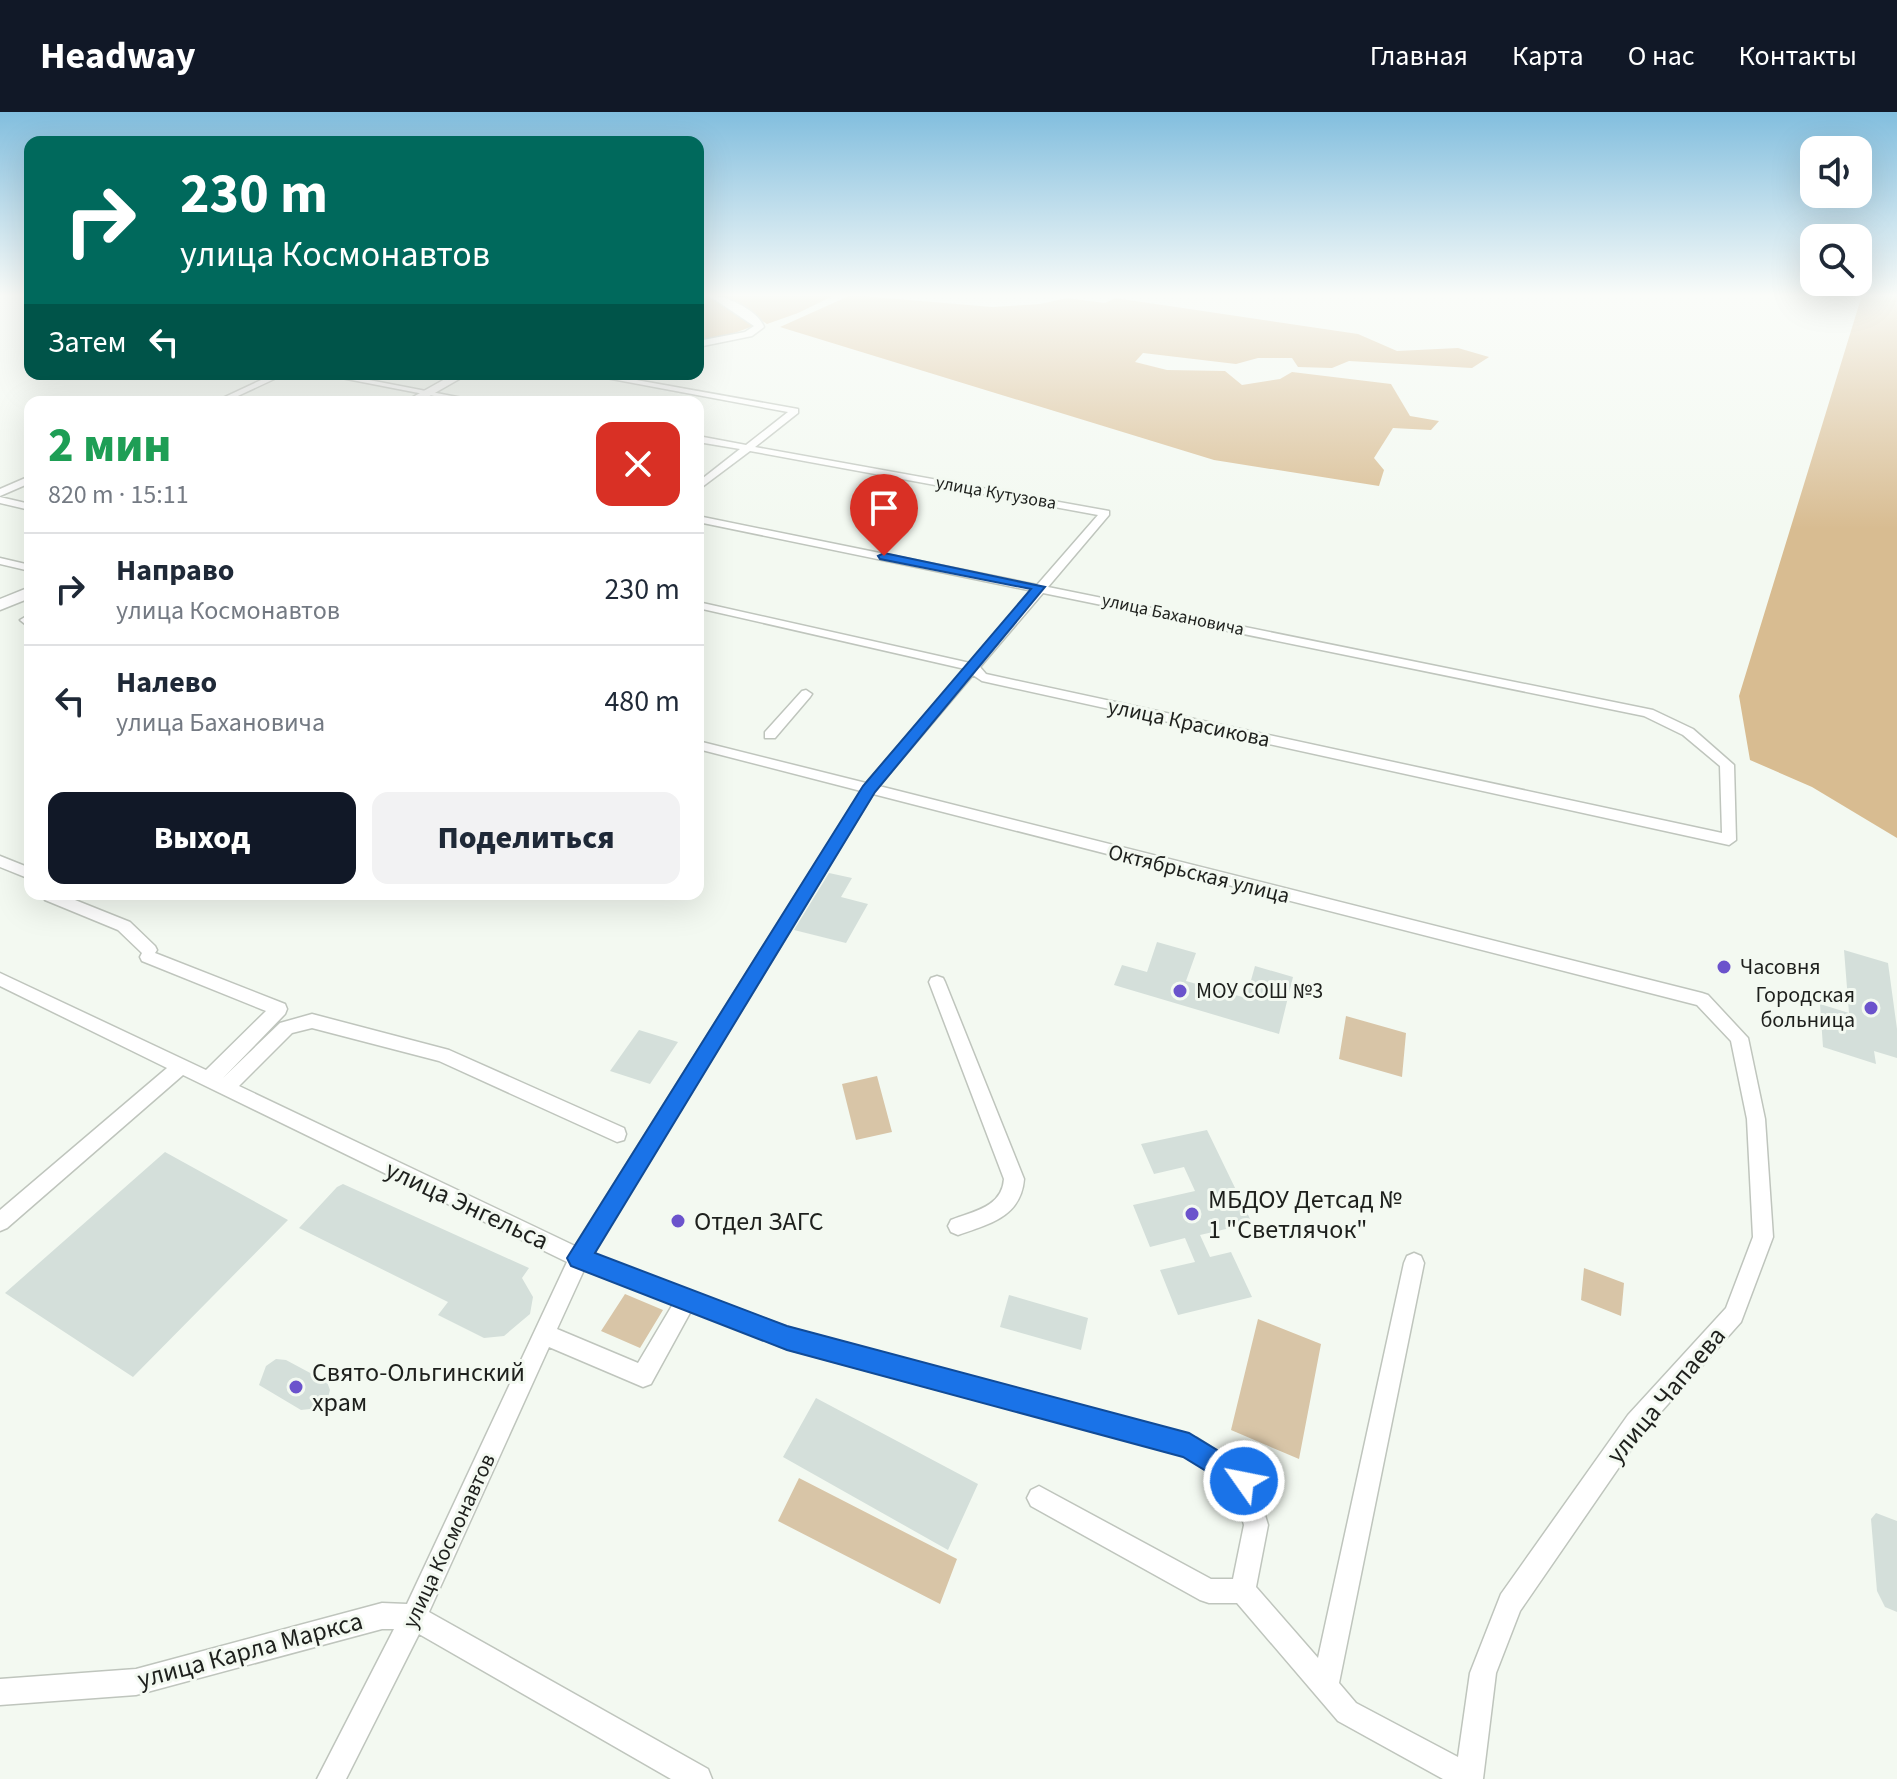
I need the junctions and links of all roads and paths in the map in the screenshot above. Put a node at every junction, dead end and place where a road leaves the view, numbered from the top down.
1 (268, 380) edge
2 (357, 380) edge
3 (451, 380) edge
4 (622, 380) edge
5 (427, 393) junction
6 (232, 396) edge
7 (421, 396) edge
8 (444, 396) edge
9 (704, 440) edge
10 (749, 448) junction
11 (24, 482) edge
12 (704, 482) edge
13 (0, 493) edge
14 (0, 500) edge
15 (24, 506) edge
16 (1105, 513) joint
17 (704, 520) edge
18 (0, 561) edge
19 (24, 567) edge
20 (1039, 587) junction
21 (24, 595) edge
22 (0, 605) edge
23 (704, 606) edge
24 (973, 667) junction
25 (806, 694) dead end
26 (770, 735) dead end
27 (704, 747) edge
28 (869, 789) junction
29 (1683, 832) joint
30 (0, 861) edge
31 (24, 871) edge
32 (60, 900) edge
33 (0, 979) edge
34 (937, 982) dead end
35 (1702, 1000) joint
36 (181, 1066) junction
37 (217, 1084) junction
38 (617, 1134) dead end
39 (0, 1222) edge
40 (958, 1226) dead end
41 (579, 1258) junction
42 (1414, 1263) dead end
43 (687, 1299) junction
44 (544, 1334) junction
45 (1039, 1498) dead end
46 (1243, 1591) junction
47 (414, 1617) junction
48 (1325, 1687) junction
49 (0, 1692) edge
50 (1469, 1778) edge
51 (331, 1779) edge
52 (698, 1779) edge

1 - 6 street
2 - 5 street
3 - 5 street
4 - 10 street
5 - 7 street
5 - 8 street
9 - 10 street, улица Кутузова
10 - 12 street
10 - 16 street, улица Кутузова
11 - 13 street
14 - 15 street
16 - 20 street, улица Космонавтов
17 - 20 street, улица Бахановича
18 - 19 street
20 - 24 street, улица Космонавтов
20 - 29 street, улица Бахановича
21 - 22 street
23 - 24 street, улица Красикова
24 - 28 street, улица Космонавтов
24 - 29 street, улица Красикова
25 - 26 street
27 - 28 street, Октябрьская улица
28 - 35 street, Октябрьская улица
28 - 41 street, улица Космонавтов
30 - 31 street
32 - 37 street
33 - 36 street, улица Энгельса
34 - 40 street
35 - 50 street, улица Чапаева
36 - 37 street, улица Энгельса
36 - 39 street
37 - 38 street
37 - 41 street, улица Энгельса
41 - 43 street, улица Энгельса
41 - 44 street, улица Космонавтов
42 - 48 street
43 - 44 street
43 - 46 street, улица Энгельса
44 - 47 street, улица Космонавтов
45 - 46 street
46 - 48 street
47 - 49 street, улица Карла Маркса
47 - 51 street, улица Космонавтов
47 - 52 street
48 - 50 street

